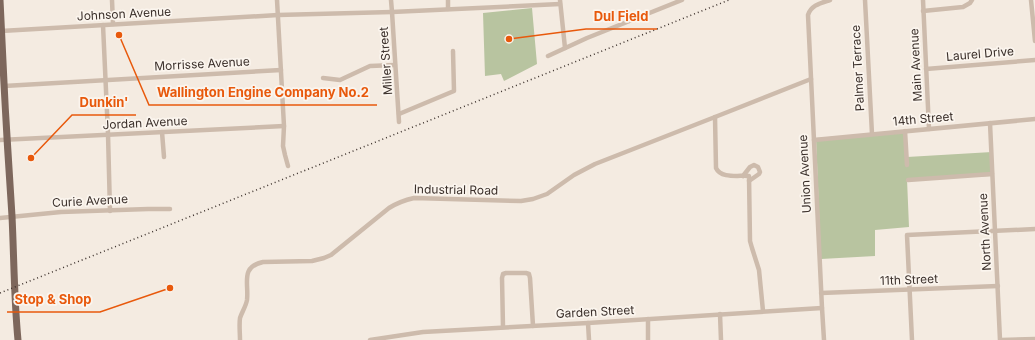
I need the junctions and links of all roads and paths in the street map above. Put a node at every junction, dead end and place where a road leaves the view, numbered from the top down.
1 (0, 0) edge
2 (112, 0) edge
3 (277, 0) edge
4 (391, 0) edge
5 (448, 0) edge
6 (503, 0) edge
7 (682, 0) edge
8 (830, 0) edge
9 (865, 0) edge
10 (923, 0) edge
11 (972, 0) edge
12 (1031, 0) edge
13 (560, 2) edge
14 (503, 7) junction
15 (448, 9) junction
16 (923, 11) junction
17 (392, 12) junction
18 (278, 15) junction
19 (1, 22) edge
20 (113, 24) junction
21 (103, 25) junction
22 (2, 31) junction
23 (1035, 42) edge
24 (564, 48) junction
25 (452, 51) dead end
26 (548, 56) dead end
27 (1035, 60) edge
28 (396, 65) junction
29 (926, 69) junction
30 (281, 70) junction
31 (324, 78) dead end
32 (105, 79) junction
33 (811, 79) junction
34 (4, 86) junction
35 (399, 114) junction
36 (715, 117) junction
37 (1035, 119) edge
38 (400, 122) dead end
39 (990, 123) junction
40 (284, 126) junction
41 (929, 129) junction
42 (905, 131) junction
43 (162, 132) junction
44 (108, 134) junction
45 (872, 134) junction
46 (3, 140) edge
47 (814, 140) junction
48 (164, 157) dead end
49 (907, 165) dead end
50 (288, 166) dead end
51 (992, 174) junction
52 (743, 176) junction
53 (908, 180) dead end
54 (749, 181) junction
55 (170, 209) dead end
56 (110, 211) junction
57 (12, 217) junction
58 (0, 218) edge
59 (1035, 229) edge
60 (995, 230) junction
61 (998, 286) junction
62 (910, 290) junction
63 (821, 293) junction
64 (822, 308) junction
65 (763, 311) junction
66 (720, 314) junction
67 (648, 319) junction
68 (588, 323) junction
69 (533, 326) junction
70 (503, 327) junction
71 (1035, 338) edge
72 (18, 340) edge
73 (240, 340) edge
74 (370, 340) edge
75 (589, 340) edge
76 (648, 340) edge
77 (721, 340) edge
78 (824, 340) edge
79 (912, 340) edge
80 (1001, 340) edge

1 - 19 main road
2 - 20 street
3 - 18 street
4 - 17 street, Miller Street
5 - 15 street
6 - 14 street
7 - 24 street
8 - 33 street, Union Avenue
9 - 45 street, Palmer Terrace
10 - 16 street, Main Avenue
11 - 16 street
12 - 23 street
13 - 14 street, Johnson Avenue
13 - 24 street
14 - 15 street, Johnson Avenue
15 - 17 street, Johnson Avenue
16 - 29 street, Main Avenue
17 - 18 street, Johnson Avenue
17 - 28 street, Miller Street
18 - 20 street, Johnson Avenue
18 - 30 street
19 - 22 main road
20 - 21 street, Johnson Avenue
21 - 22 street, Johnson Avenue
21 - 32 street
22 - 34 main road
24 - 26 street
25 - 35 street
27 - 29 street, Laurel Drive
28 - 31 street
28 - 35 street, Miller Street
29 - 41 street, Main Avenue
30 - 32 street, Morrisse Avenue
30 - 40 street
32 - 34 street, Morrisse Avenue
32 - 44 street
33 - 36 street, Industrial Road
33 - 47 street, Union Avenue
34 - 46 main road
35 - 38 street, Miller Street
36 - 52 street
36 - 73 street, Industrial Road
37 - 39 street, 14th Street
39 - 41 street, 14th Street
39 - 51 street, North Avenue
40 - 43 street, Jordan Avenue
40 - 50 street
41 - 42 street, 14th Street
42 - 45 street, 14th Street
42 - 49 street
43 - 44 street, Jordan Avenue
43 - 48 street
44 - 46 street, Jordan Avenue
44 - 56 street
45 - 47 street, 14th Street
46 - 57 main road
47 - 63 street, Union Avenue
51 - 53 street
51 - 60 street, North Avenue
52 - 54 street
52 - 54 street
54 - 65 street
55 - 56 street, Curie Avenue
56 - 57 street, Curie Avenue
57 - 58 street, Curie Avenue
57 - 72 main road
59 - 60 street
60 - 61 street, North Avenue
60 - 62 street
61 - 62 street, 11th Street
61 - 80 street, North Avenue
62 - 63 street, 11th Street
62 - 79 street
63 - 64 street, Union Avenue
64 - 65 street, Garden Street
64 - 78 street, Union Avenue
65 - 66 street, Garden Street
66 - 67 street, Garden Street
66 - 77 street
67 - 68 street, Garden Street
67 - 76 street
68 - 69 street, Garden Street
68 - 75 street
69 - 70 street, Garden Street
69 - 70 street
70 - 74 street, Garden Street
71 - 80 street

